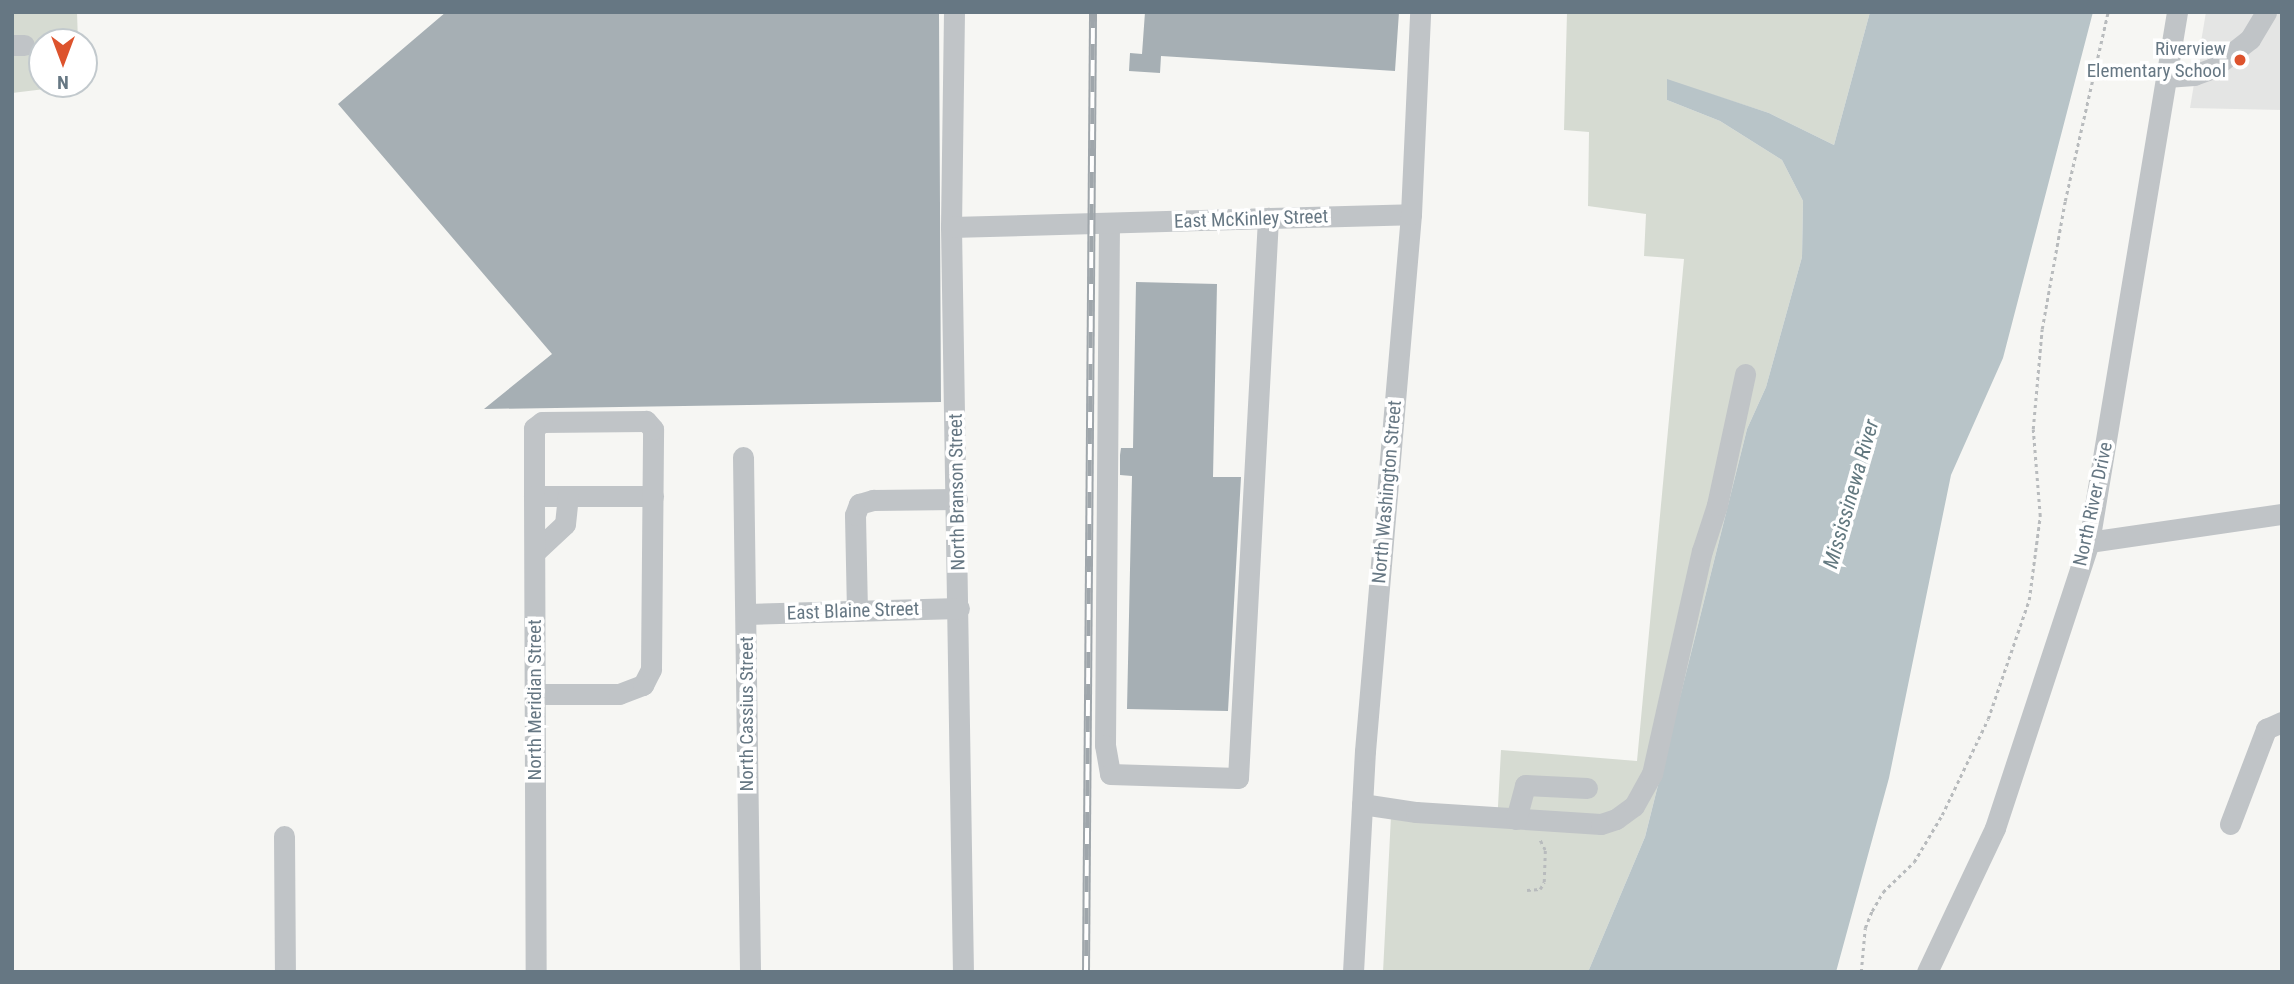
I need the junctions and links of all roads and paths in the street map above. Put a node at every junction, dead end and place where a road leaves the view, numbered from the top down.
1 (954, 12) edge
2 (1420, 12) edge
3 (2108, 12) edge
4 (2177, 12) edge
5 (2266, 12) edge
6 (2166, 77) junction
7 (1411, 214) junction
8 (1268, 218) junction
9 (1100, 223) junction
10 (951, 227) junction
11 (1745, 374) dead end
12 (743, 457) dead end
13 (534, 496) junction
14 (568, 496) junction
15 (653, 496) junction
16 (957, 499) junction
17 (2282, 514) edge
18 (2089, 542) junction
19 (534, 552) junction
20 (959, 608) junction
21 (857, 611) junction
22 (747, 614) junction
23 (535, 694) junction
24 (2282, 722) edge
25 (1587, 788) dead end
26 (1362, 804) junction
27 (1523, 820) junction
28 (2230, 824) dead end
29 (284, 836) dead end
30 (1528, 890) dead end
31 (285, 972) edge
32 (536, 972) edge
33 (750, 972) edge
34 (963, 972) edge
35 (1353, 972) edge
36 (1861, 972) edge
37 (1927, 972) edge

1 - 10 street, North Branson Street
2 - 7 street, North Washington Street
3 - 36 path
4 - 6 street, North River Drive
5 - 6 street
6 - 18 street, North River Drive
7 - 8 street, East McKinley Street
7 - 26 street, North Washington Street
8 - 9 street, East McKinley Street
8 - 9 street
9 - 10 street, East McKinley Street
10 - 16 street, North Branson Street
11 - 27 street
12 - 22 street, North Cassius Street
13 - 14 street
13 - 15 street, North Meridian Street
13 - 19 street, North Meridian Street
14 - 15 street
14 - 19 street
15 - 23 street
16 - 20 street, North Branson Street
16 - 21 street
17 - 18 street
18 - 37 street, North River Drive
19 - 23 street, North Meridian Street
20 - 21 street, East Blaine Street
20 - 34 street, North Branson Street
21 - 22 street, East Blaine Street
22 - 33 street, North Cassius Street
23 - 32 street, North Meridian Street
24 - 28 street
25 - 27 street
26 - 27 street
26 - 35 street, North Washington Street
27 - 30 path
29 - 31 street

